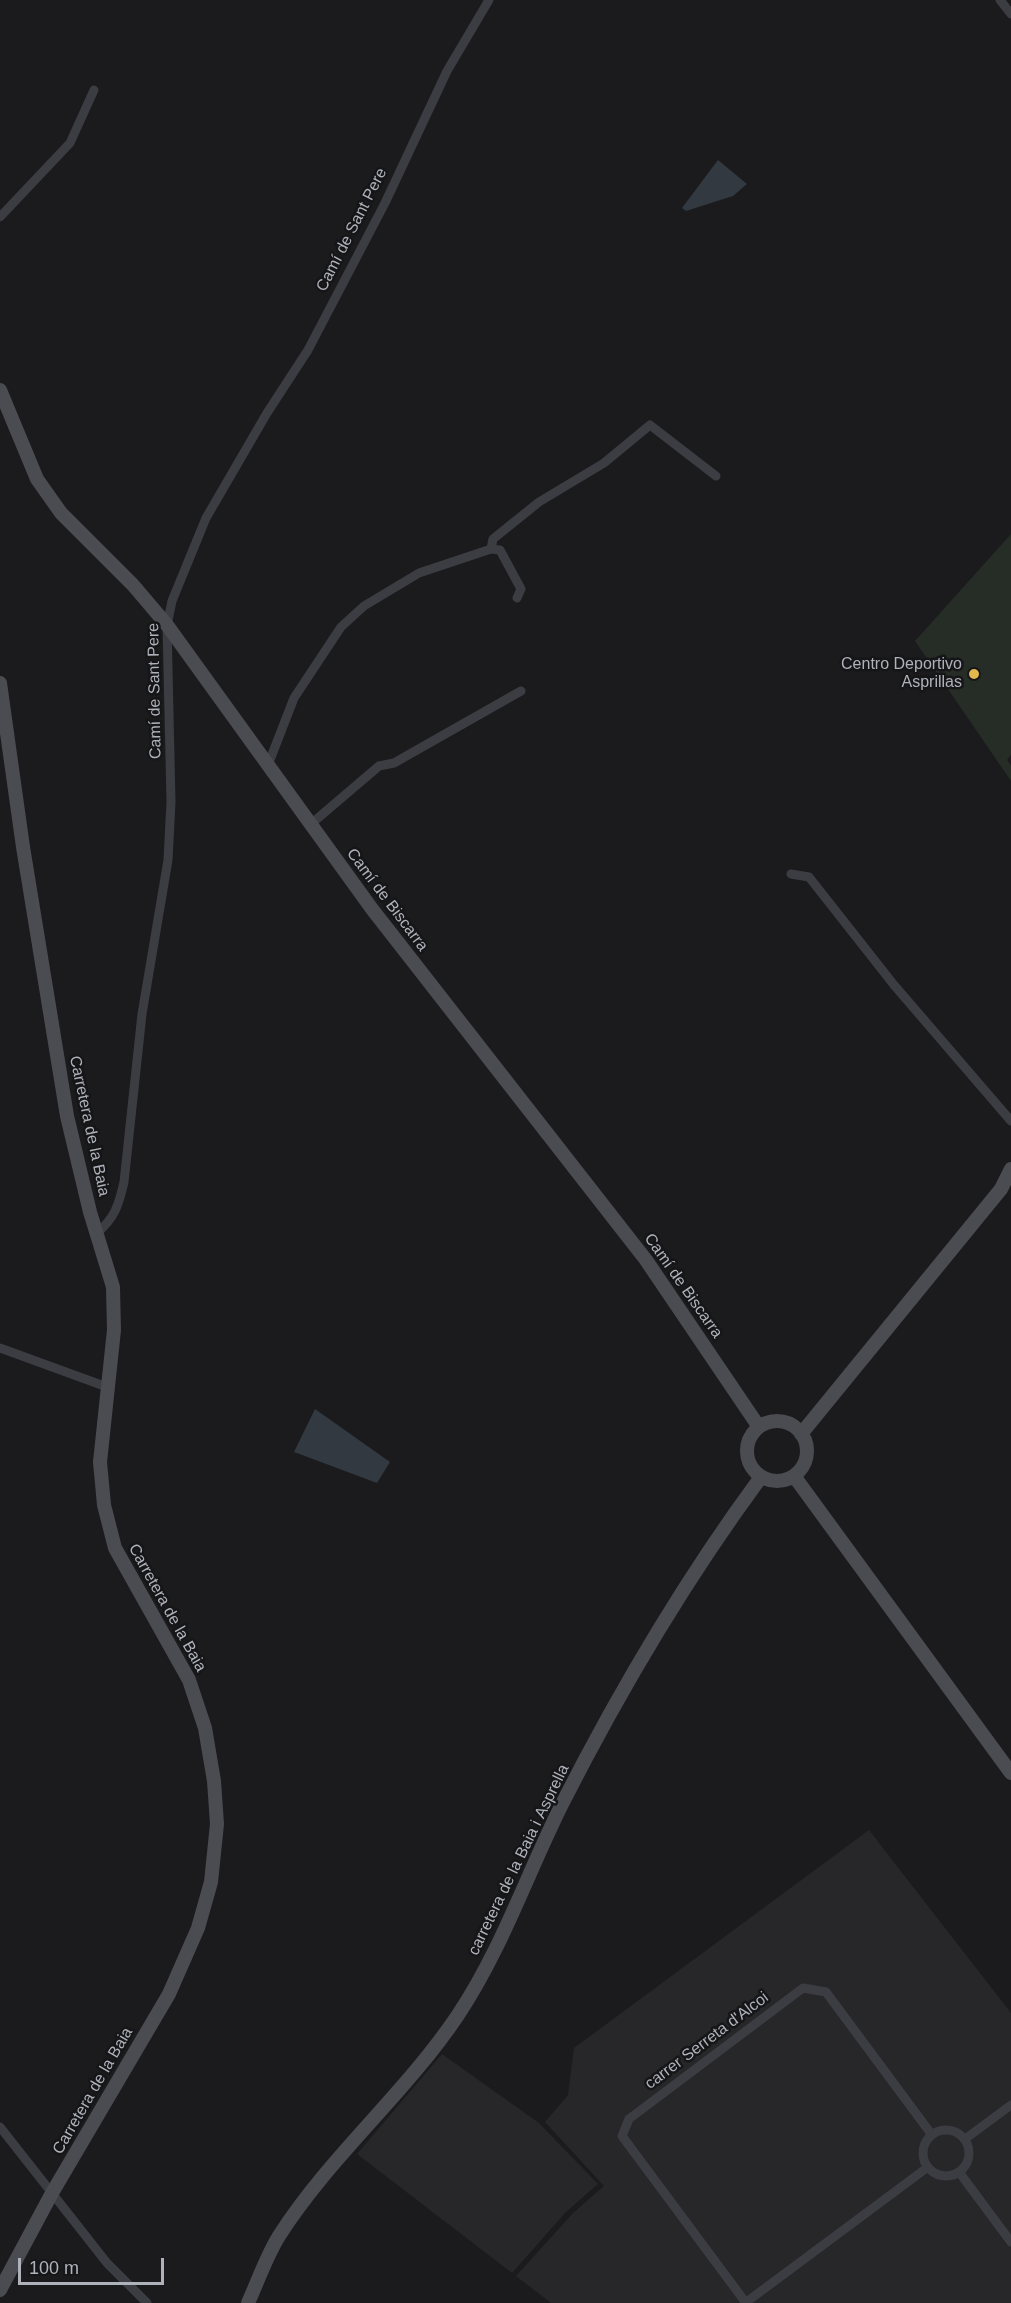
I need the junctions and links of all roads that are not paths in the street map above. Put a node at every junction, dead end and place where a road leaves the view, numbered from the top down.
1 (489, 0) edge
2 (1000, 0) edge
3 (1011, 15) edge
4 (94, 90) dead end
5 (0, 217) edge
6 (0, 390) edge
7 (716, 476) dead end
8 (491, 549) junction
9 (517, 598) dead end
10 (167, 625) junction
11 (0, 683) edge
12 (521, 691) dead end
13 (268, 765) junction
14 (310, 824) junction
15 (791, 874) dead end
16 (1011, 1121) edge
17 (1011, 1169) edge
18 (97, 1233) junction
19 (0, 1348) edge
20 (107, 1387) junction
21 (759, 1427) junction
22 (801, 1434) junction
23 (794, 1476) junction
24 (761, 1477) junction
25 (1011, 1773) edge
26 (1011, 2105) edge
27 (0, 2127) edge
28 (932, 2135) junction
29 (965, 2139) junction
30 (928, 2167) junction
31 (959, 2172) junction
32 (52, 2193) junction
33 (1011, 2242) edge
34 (0, 2290) edge
35 (147, 2303) edge
36 (248, 2303) edge
37 (746, 2303) edge

1 - 10 street, Camí de Sant Pere
2 - 3 street
4 - 5 street
6 - 10 main road, Camí de Biscarra
7 - 8 street
8 - 9 street
8 - 13 street
10 - 13 main road, Camí de Biscarra
10 - 18 street, Camí de Sant Pere
11 - 18 main road, Carretera de la Baia
12 - 14 street
13 - 14 main road, Camí de Biscarra
14 - 21 main road, Camí de Biscarra
15 - 16 street
17 - 22 main road
18 - 20 main road, Carretera de la Baia
19 - 20 street
20 - 32 main road, Carretera de la Baia
21 - 22 main road
21 - 24 main road
22 - 23 main road
23 - 24 main road
23 - 25 main road
24 - 36 main road, carretera de la Baia i Asprella
26 - 29 street
27 - 32 street
28 - 29 street
28 - 30 street
28 - 37 street, carrer Serreta d'Alcoi
29 - 31 street
30 - 31 street
30 - 37 street
31 - 33 street
32 - 34 main road, Carretera de la Baia
32 - 35 street

